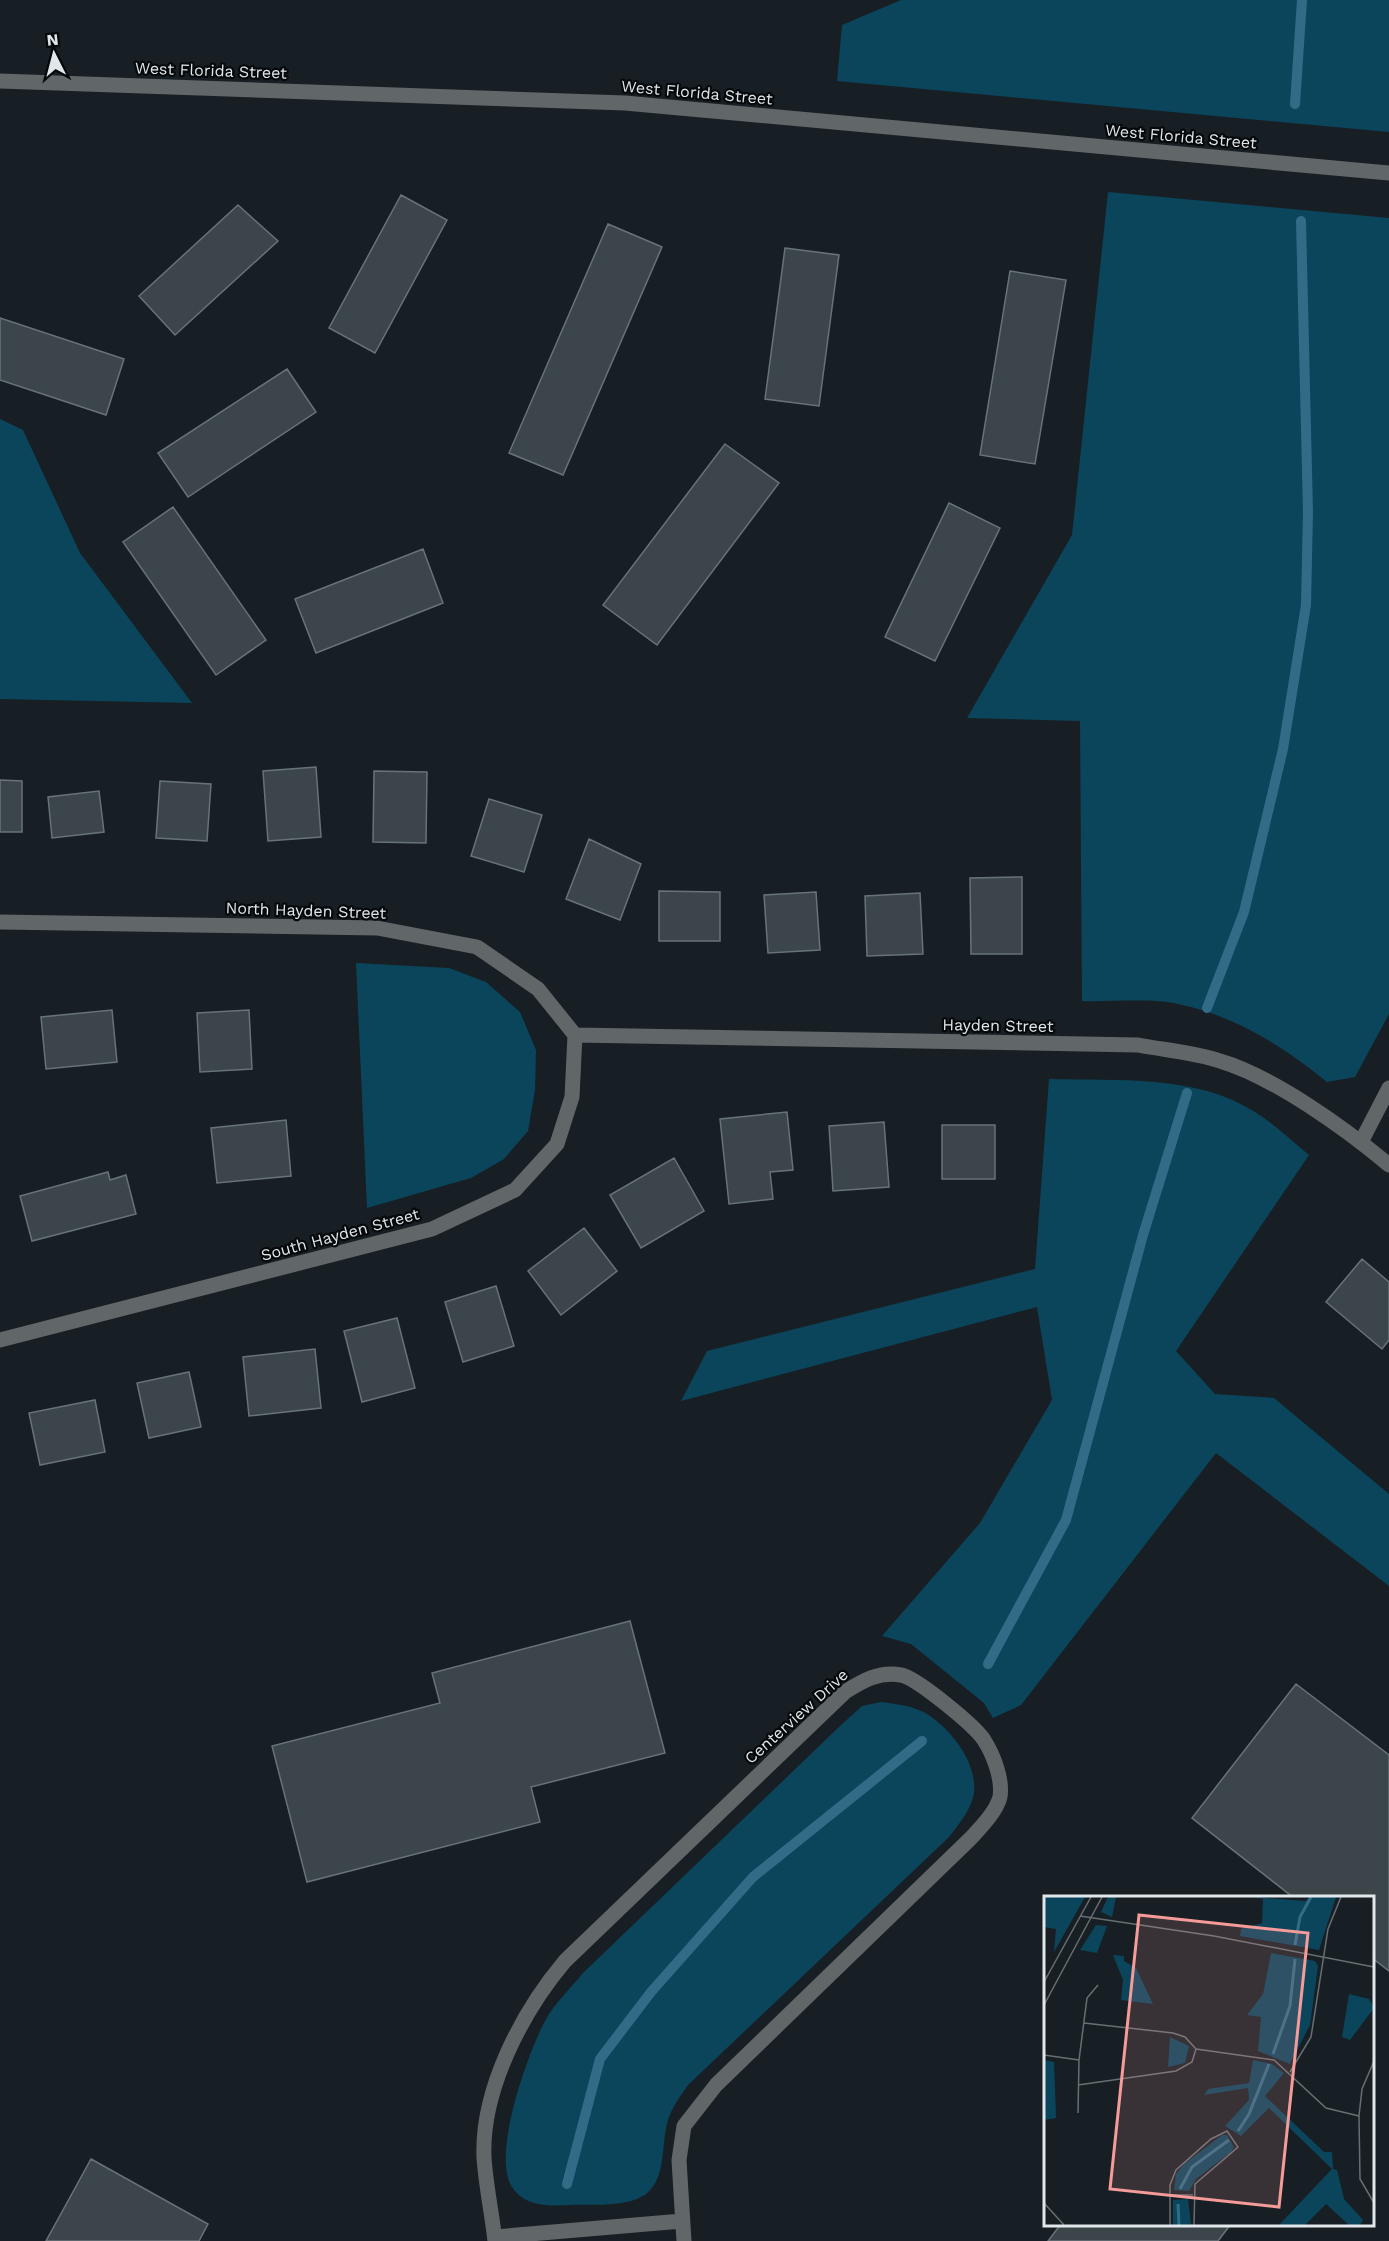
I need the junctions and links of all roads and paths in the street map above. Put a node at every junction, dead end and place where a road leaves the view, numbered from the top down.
1 (0, 81) edge
2 (1389, 173) edge
3 (0, 922) edge
4 (576, 1035) junction
5 (1389, 1088) edge
6 (1361, 1142) junction
7 (1389, 1165) edge
8 (0, 1340) edge
9 (682, 2221) junction
10 (495, 2239) edge
11 (684, 2241) edge

1 - 2 street, West Florida Street
3 - 4 street, North Hayden Street
4 - 6 street, Hayden Street
4 - 8 street, South Hayden Street
5 - 6 street
6 - 7 street, Hayden Street
9 - 10 street
9 - 10 street, Centerview Drive
9 - 11 street, Centerview Drive

